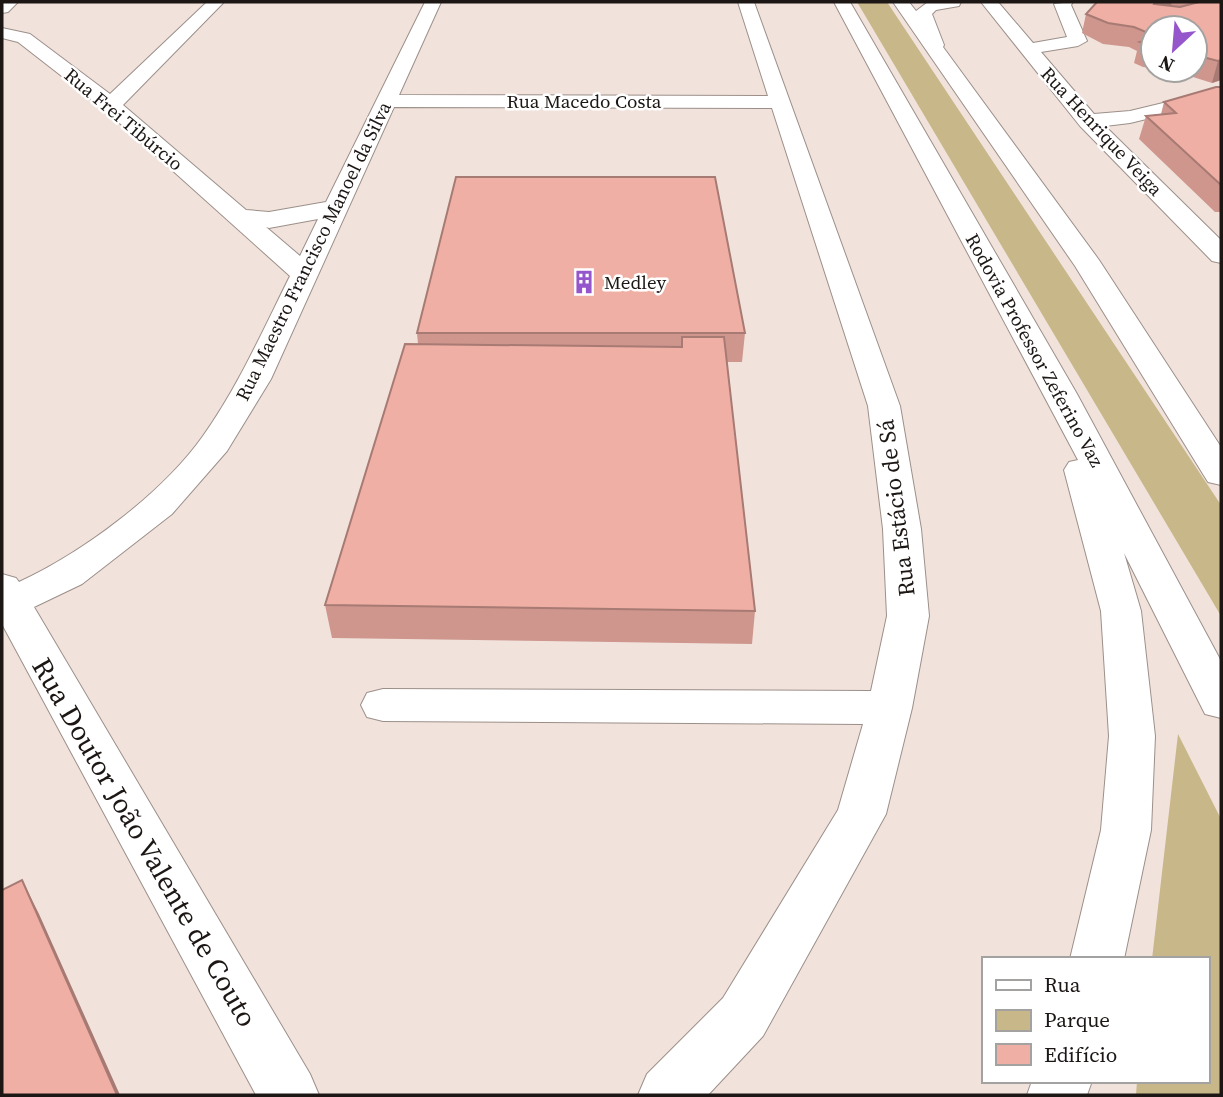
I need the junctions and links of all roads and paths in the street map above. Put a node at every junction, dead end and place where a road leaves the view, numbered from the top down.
1 (10, 2) edge
2 (216, 2) edge
3 (433, 2) edge
4 (746, 2) edge
5 (842, 2) edge
6 (901, 2) edge
7 (953, 2) edge
8 (989, 2) edge
9 (1065, 2) edge
10 (2, 8) edge
11 (2, 33) edge
12 (1027, 49) junction
13 (940, 57) junction
14 (1221, 95) edge
15 (385, 101) junction
16 (782, 102) junction
17 (111, 105) junction
18 (1088, 121) junction
19 (336, 208) junction
20 (239, 217) junction
21 (1221, 255) edge
22 (1089, 266) junction
23 (303, 273) junction
24 (1061, 394) junction
25 (1221, 434) edge
26 (1221, 474) edge
27 (4, 598) edge
28 (1221, 702) edge
29 (383, 705) dead end
30 (890, 708) junction
31 (1097, 957) edge
32 (289, 1095) edge
33 (668, 1095) edge

1 - 10 main road
2 - 17 main road
3 - 15 main road, Rua Maestro Francisco Manoel da Silva
4 - 16 main road, Rua Estácio de Sá
5 - 24 main road, Rodovia Professor Zeferino Vaz
6 - 13 main road
7 - 13 main road
8 - 12 main road, Rua Henrique Veiga
9 - 12 main road
11 - 17 main road, Rua Frei Tibúrcio
12 - 18 main road, Rua Henrique Veiga
13 - 22 main road
14 - 18 main road
15 - 16 main road, Rua Macedo Costa
15 - 19 main road, Rua Maestro Francisco Manoel da Silva
16 - 30 main road, Rua Estácio de Sá
17 - 20 main road, Rua Frei Tibúrcio
18 - 21 main road, Rua Henrique Veiga
19 - 20 main road
19 - 23 main road, Rua Maestro Francisco Manoel da Silva
20 - 23 main road, Rua Frei Tibúrcio
22 - 25 main road
22 - 26 main road
23 - 27 main road, Rua Maestro Francisco Manoel da Silva
24 - 28 main road, Rodovia Professor Zeferino Vaz
24 - 31 main road
27 - 32 main road, Rua Doutor João Valente de Couto
29 - 30 main road
30 - 33 main road, Rua Estácio de Sá

